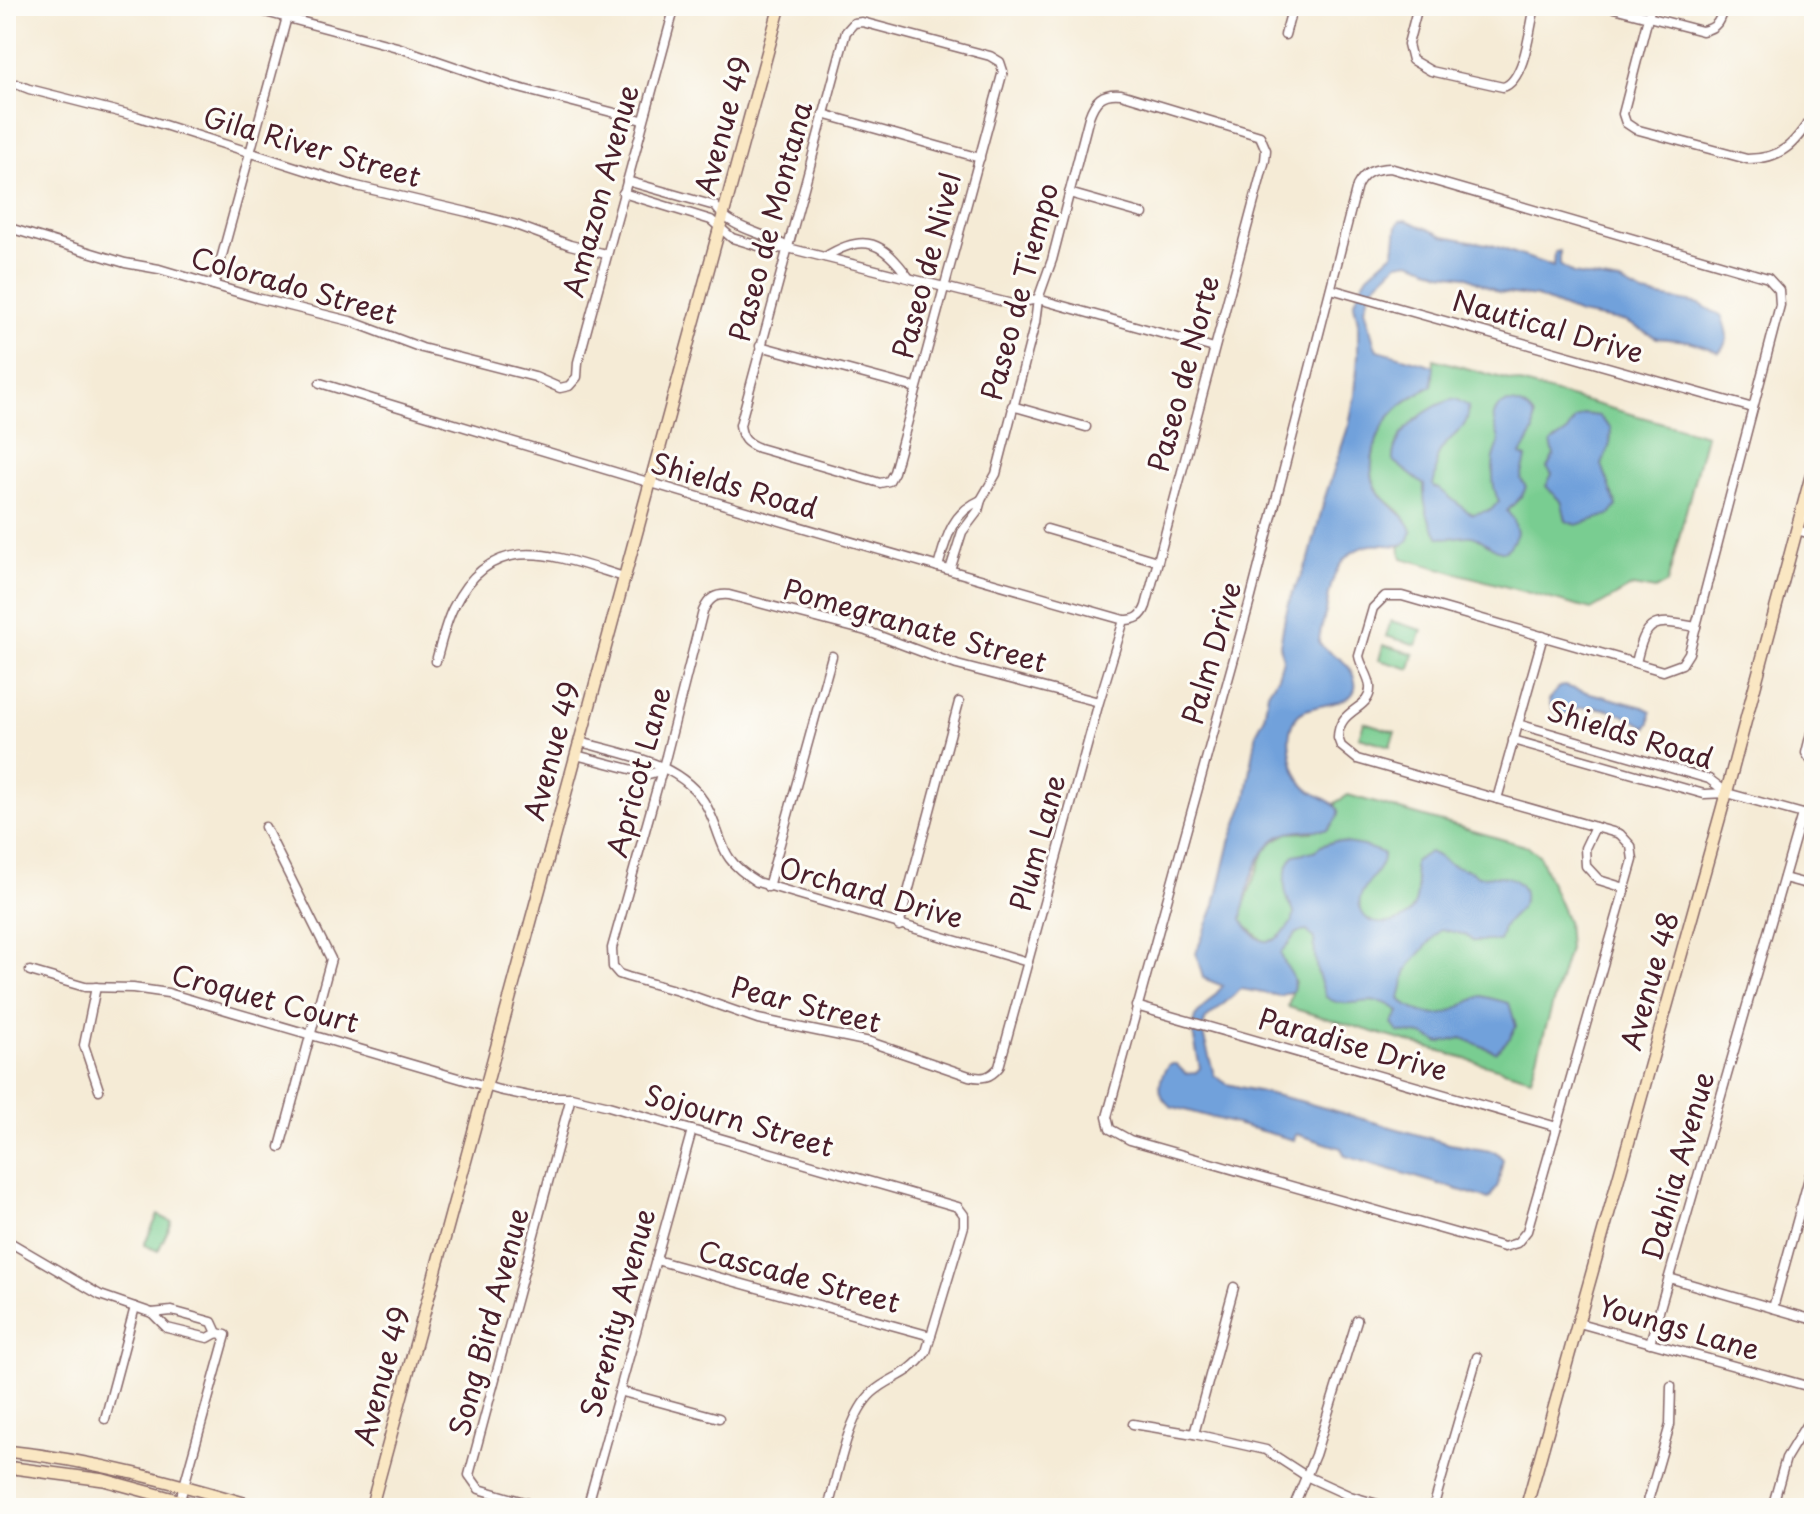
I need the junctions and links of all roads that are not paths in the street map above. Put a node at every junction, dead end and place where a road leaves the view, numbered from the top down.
1 (243, 6) edge
2 (290, 6) edge
3 (675, 6) edge
4 (780, 6) edge
5 (1293, 6) edge
6 (1418, 6) edge
7 (1535, 6) edge
8 (1606, 6) edge
9 (1651, 6) edge
10 (1724, 6) edge
11 (1648, 17) junction
12 (287, 19) junction
13 (854, 23) joint
14 (1285, 35) dead end
15 (6, 80) edge
16 (823, 114) junction
17 (1814, 114) edge
18 (642, 120) junction
19 (1264, 141) joint
20 (251, 152) junction
21 (980, 158) junction
22 (627, 181) junction
23 (623, 193) junction
24 (1069, 193) junction
25 (1143, 214) dead end
26 (722, 224) junction
27 (6, 227) edge
28 (788, 248) junction
29 (606, 254) junction
30 (825, 258) junction
31 (909, 279) junction
32 (214, 285) junction
33 (943, 287) junction
34 (1331, 289) junction
35 (1038, 299) junction
36 (760, 346) junction
37 (1214, 348) junction
38 (320, 383) dead end
39 (569, 386) joint
40 (916, 388) junction
41 (1012, 406) junction
42 (1753, 408) junction
43 (1086, 427) dead end
44 (1814, 465) edge
45 (889, 481) joint
46 (650, 485) junction
47 (981, 500) junction
48 (1800, 517) junction
49 (1814, 520) edge
50 (1047, 529) dead end
51 (1797, 530) junction
52 (1814, 535) edge
53 (1157, 561) junction
54 (938, 567) junction
55 (950, 570) junction
56 (624, 577) junction
57 (718, 594) joint
58 (1139, 618) joint
59 (1124, 620) junction
60 (1696, 627) junction
61 (1543, 636) junction
62 (832, 656) dead end
63 (436, 661) dead end
64 (1636, 663) junction
65 (959, 702) dead end
66 (1099, 702) junction
67 (1814, 721) edge
68 (1518, 724) junction
69 (1513, 740) junction
70 (580, 742) junction
71 (576, 755) junction
72 (1814, 765) edge
73 (663, 770) junction
74 (1727, 793) junction
75 (1497, 799) junction
76 (1802, 814) junction
77 (1814, 817) edge
78 (265, 827) dead end
79 (1595, 827) junction
80 (1784, 878) junction
81 (1814, 886) edge
82 (768, 887) junction
83 (1625, 888) junction
84 (899, 926) junction
85 (1028, 962) junction
86 (613, 967) joint
87 (30, 971) dead end
88 (96, 987) junction
89 (1136, 1006) junction
90 (309, 1033) junction
91 (992, 1076) joint
92 (486, 1086) junction
93 (99, 1090) dead end
94 (571, 1097) junction
95 (1557, 1127) junction
96 (692, 1130) junction
97 (280, 1147) dead end
98 (1814, 1160) edge
99 (1800, 1209) junction
100 (1814, 1213) edge
101 (6, 1240) edge
102 (656, 1260) junction
103 (1669, 1278) junction
104 (1234, 1287) dead end
105 (135, 1307) junction
106 (1773, 1308) junction
107 (152, 1313) junction
108 (1357, 1320) dead end
109 (1814, 1320) edge
110 (1579, 1323) junction
111 (222, 1334) junction
112 (931, 1336) junction
113 (1650, 1343) junction
114 (1477, 1357) dead end
115 (1671, 1386) dead end
116 (1814, 1388) edge
117 (619, 1391) junction
118 (719, 1418) dead end
119 (105, 1419) dead end
120 (1133, 1424) dead end
121 (1806, 1425) dead end
122 (1194, 1434) junction
123 (6, 1451) edge
124 (6, 1467) edge
125 (1306, 1476) junction
126 (184, 1486) junction
127 (180, 1500) junction
128 (207, 1508) edge
129 (261, 1508) edge
130 (371, 1508) edge
131 (544, 1508) edge
132 (587, 1508) edge
133 (828, 1508) edge
134 (1293, 1508) edge
135 (1391, 1508) edge
136 (1433, 1508) edge
137 (1526, 1508) edge
138 (1646, 1508) edge
139 (1772, 1508) edge

1 - 12 street
2 - 12 street
3 - 18 street, Amazon Avenue
4 - 26 main road, Avenue 49
5 - 14 street
6 - 7 street
8 - 11 street
9 - 11 street
10 - 11 street
11 - 17 street
12 - 18 street
12 - 20 street
13 - 16 street, Paseo de Montana
13 - 21 street, Paseo de Nivel
15 - 20 street, Gila River Street
16 - 21 street
16 - 28 street, Paseo de Montana
18 - 22 street, Amazon Avenue
19 - 24 street, Paseo de Tiempo
19 - 37 street, Paseo de Norte
20 - 29 street, Gila River Street
20 - 32 street
21 - 33 street, Paseo de Nivel
22 - 23 street, Amazon Avenue
22 - 26 street
23 - 26 street
23 - 29 street, Amazon Avenue
24 - 25 street
24 - 35 street, Paseo de Tiempo
26 - 28 street
26 - 46 main road, Avenue 49
27 - 32 street, Colorado Street
28 - 30 street
28 - 36 street, Paseo de Montana
29 - 39 street, Amazon Avenue
30 - 31 street
30 - 31 street
31 - 33 street
32 - 39 street, Colorado Street
33 - 35 street
33 - 40 street, Paseo de Nivel
34 - 42 street, Nautical Drive
34 - 42 street, Palm Drive
34 - 89 street, Palm Drive
35 - 37 street
35 - 41 street, Paseo de Tiempo
36 - 40 street
36 - 45 street, Paseo de Montana
37 - 53 street, Paseo de Norte
38 - 46 street, Shields Road
40 - 45 street, Paseo de Nivel
41 - 43 street
41 - 47 street, Paseo de Tiempo
42 - 60 street, Palm Drive
44 - 48 main road, Avenue 48
46 - 54 street, Shields Road
46 - 56 main road, Avenue 49
47 - 54 street, Paseo de Tiempo
47 - 55 street, Paseo de Tiempo
48 - 49 street
48 - 51 main road, Avenue 48
50 - 53 street
51 - 52 street
51 - 74 main road, Avenue 48
53 - 58 street, Paseo de Norte
54 - 55 street, Shields Road
55 - 59 street, Shields Road
56 - 63 street
56 - 70 main road, Avenue 49
57 - 66 street, Pomegranate Street
57 - 73 street, Apricot Lane
58 - 59 street, Shields Road
59 - 66 street, Plum Lane
60 - 64 street
60 - 64 street, Palm Drive
61 - 64 street, Palm Drive
61 - 68 street
61 - 75 street, Palm Drive
62 - 82 street
65 - 84 street
66 - 85 street, Plum Lane
67 - 72 street
68 - 69 street
68 - 74 street, Shields Road
69 - 74 street, Shields Road
69 - 75 street
70 - 71 main road, Avenue 49
70 - 73 street, Orchard Drive
71 - 73 street, Orchard Drive
71 - 92 main road, Avenue 49
73 - 82 street, Orchard Drive
73 - 86 street, Apricot Lane
74 - 76 street, Shields Road
74 - 110 main road, Avenue 48
75 - 79 street, Palm Drive
76 - 77 street, Shields Road
76 - 80 street, Dahlia Avenue
78 - 90 street
79 - 83 street, Palm Drive
79 - 83 street
80 - 81 street
80 - 103 street, Dahlia Avenue
82 - 84 street, Orchard Drive
83 - 95 street, Palm Drive
84 - 85 street, Orchard Drive
85 - 91 street, Plum Lane
86 - 91 street, Pear Street
87 - 88 street, Croquet Court
88 - 90 street, Croquet Court
88 - 93 street
89 - 95 street, Paradise Drive
89 - 95 street, Palm Drive
90 - 92 street, Croquet Court
90 - 97 street
92 - 94 street, Sojourn Street
92 - 130 main road, Avenue 49
94 - 96 street, Sojourn Street
94 - 131 street, Song Bird Avenue
96 - 102 street, Serenity Avenue
96 - 112 street, Sojourn Street
98 - 99 street
99 - 100 street
99 - 106 street
101 - 105 street
102 - 112 street, Cascade Street
102 - 117 street, Serenity Avenue
103 - 106 street
103 - 113 street, Dahlia Avenue
104 - 122 street
105 - 107 street
105 - 119 street
106 - 109 street
107 - 111 street
107 - 111 street
108 - 125 street
110 - 113 street, Youngs Lane
110 - 137 main road, Avenue 48
111 - 126 street
112 - 133 street
113 - 116 street, Youngs Lane
114 - 136 street
115 - 138 street
117 - 118 street
117 - 132 street, Serenity Avenue
120 - 122 street
121 - 139 street
122 - 125 street
123 - 126 main road
124 - 127 main road
125 - 134 street
125 - 135 street
126 - 127 street
126 - 129 main road
127 - 128 main road

